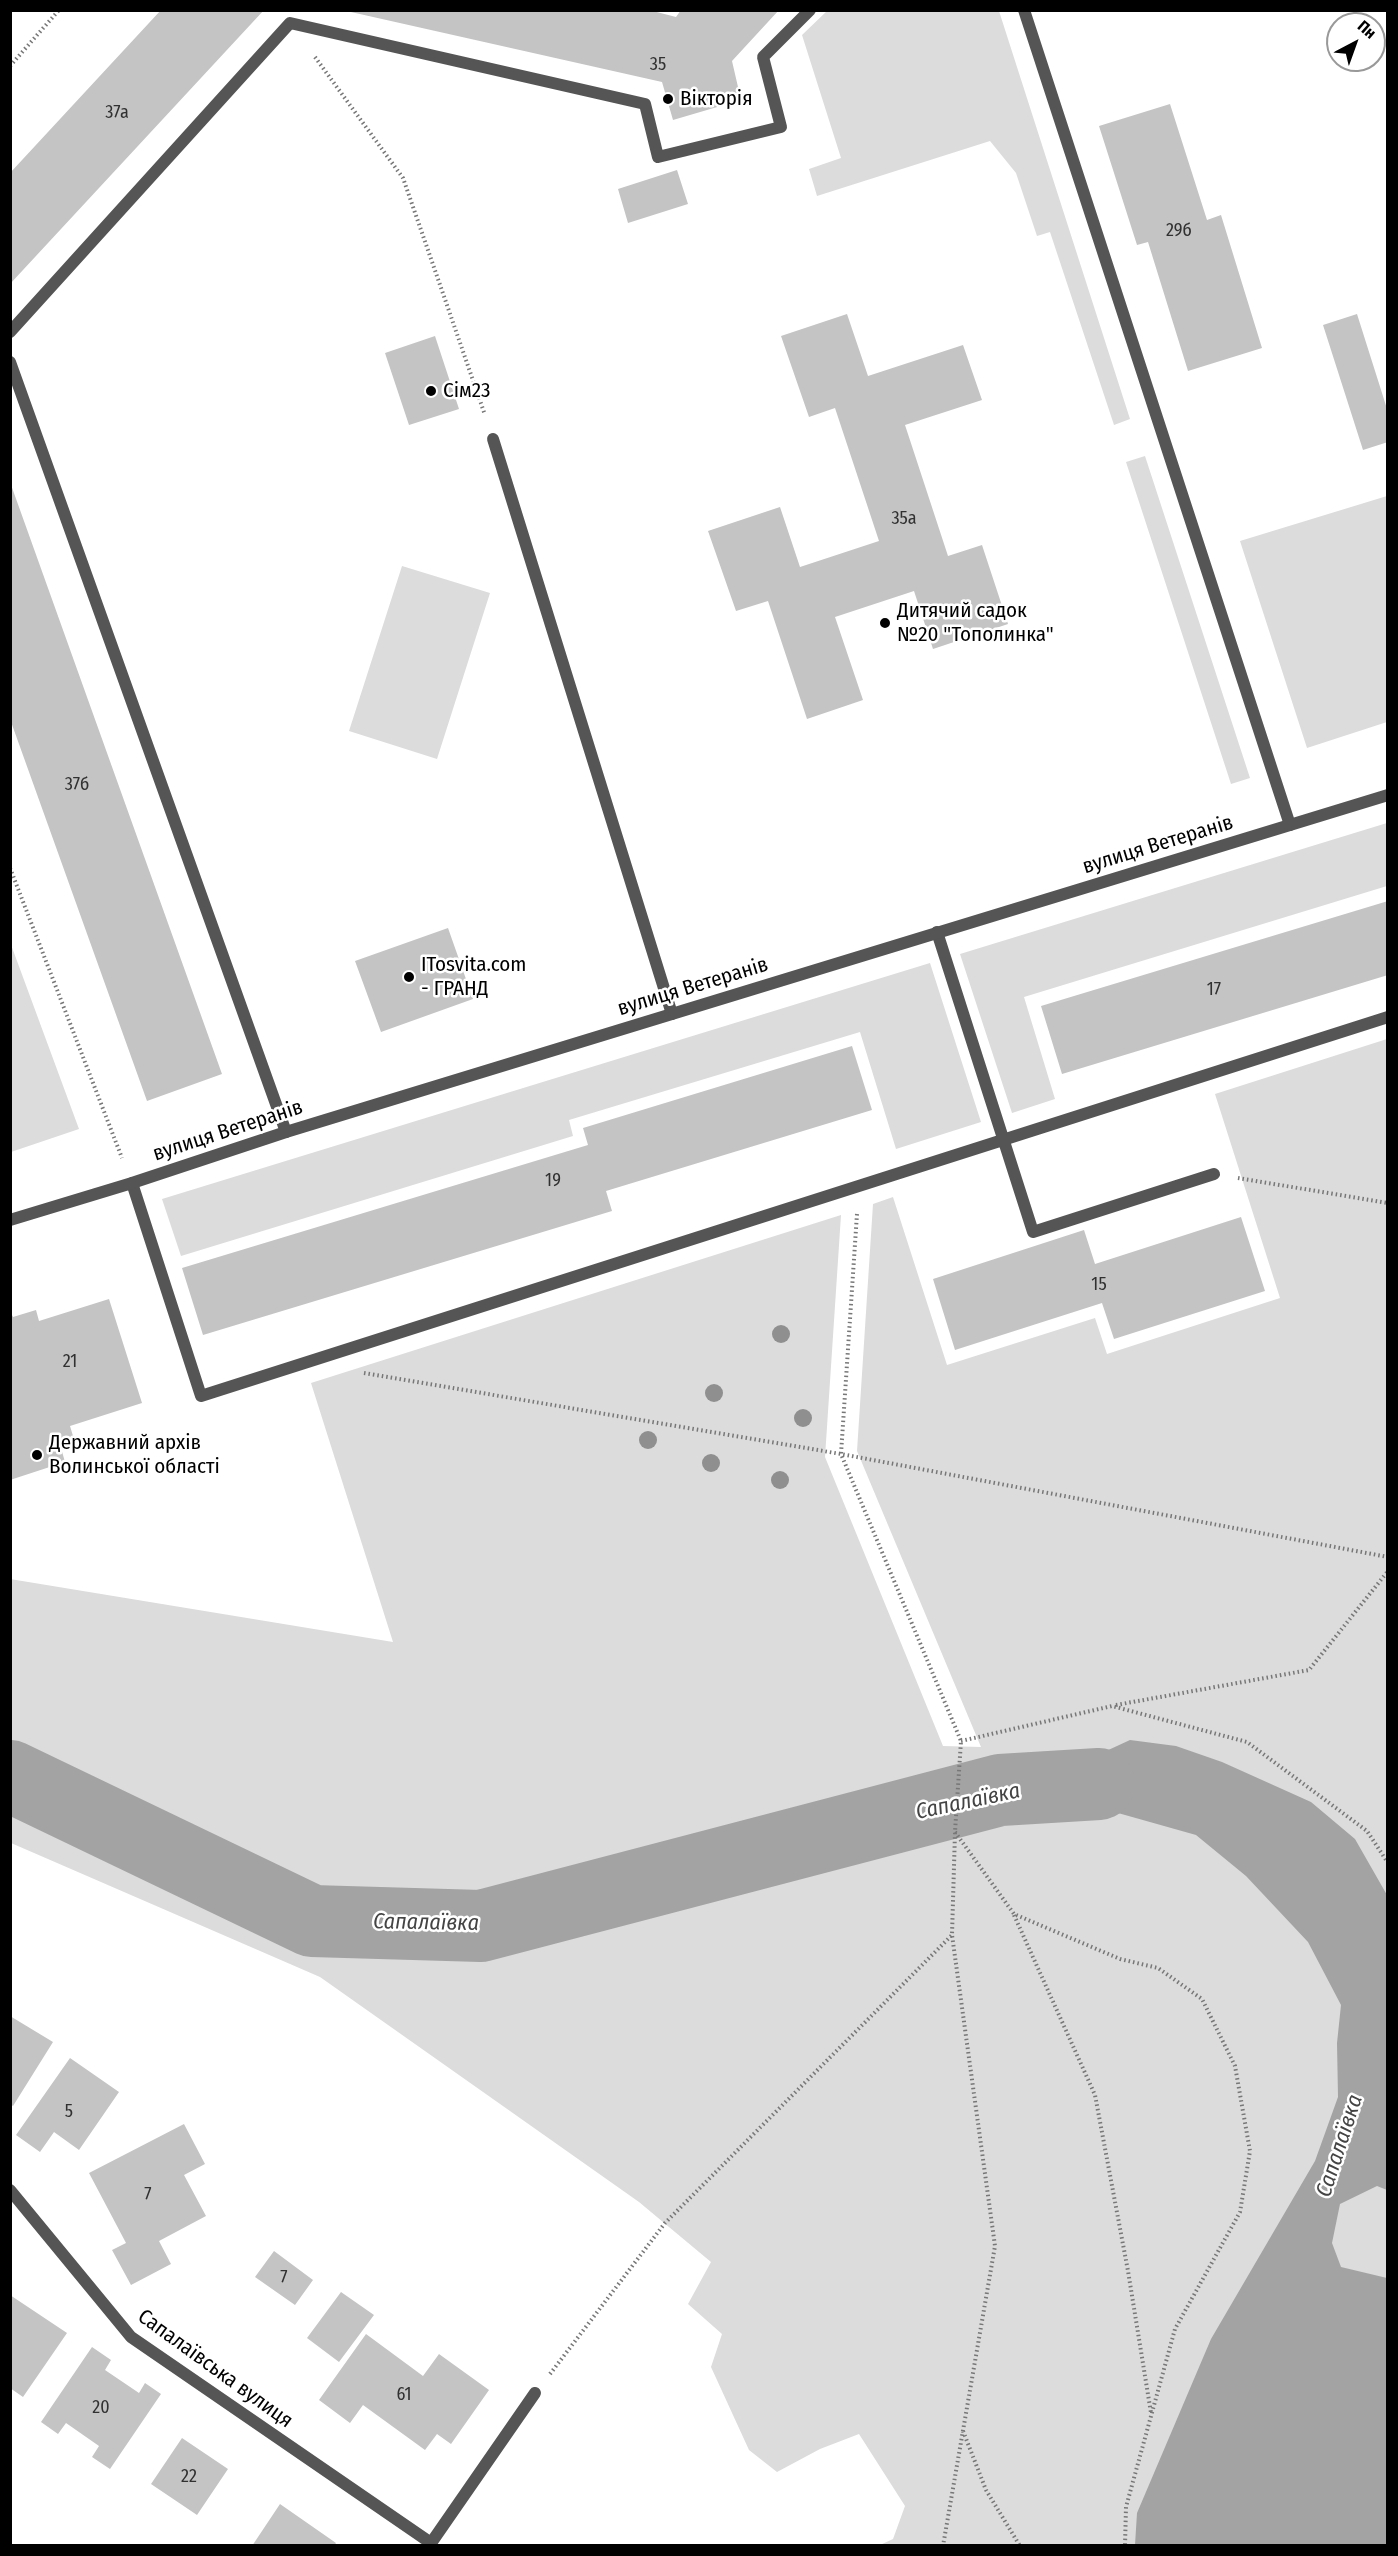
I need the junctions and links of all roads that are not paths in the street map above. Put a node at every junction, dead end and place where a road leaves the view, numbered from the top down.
1 (810, 10) edge
2 (1024, 10) edge
3 (10, 333) edge
4 (10, 362) edge
5 (493, 439) road end
6 (1388, 795) edge
7 (1290, 825) junction
8 (937, 932) junction
9 (672, 1014) junction
10 (1388, 1017) edge
11 (286, 1132) junction
12 (1004, 1140) junction
13 (1214, 1174) road end
14 (132, 1183) junction
15 (10, 1220) edge
16 (10, 2190) edge
17 (535, 2393) road end
18 (430, 2544) edge

1 - 3 street
2 - 7 street
4 - 11 street
5 - 9 street
6 - 7 street, вулиця Ветеранів
7 - 8 street, вулиця Ветеранів
8 - 9 street, вулиця Ветеранів
8 - 12 street
9 - 11 street, вулиця Ветеранів
10 - 12 street
11 - 14 street, вулиця Ветеранів
12 - 13 street
12 - 14 street
14 - 15 street, вулиця Ветеранів
16 - 18 street, Сапалаївська вулиця
17 - 18 street

